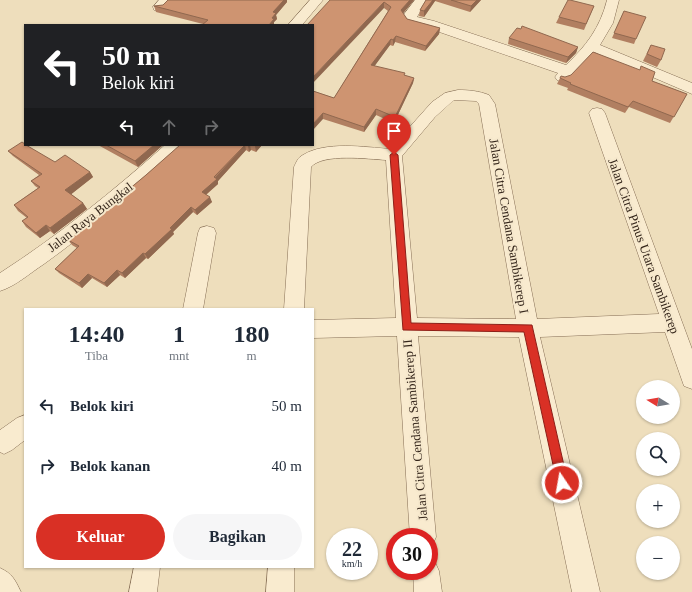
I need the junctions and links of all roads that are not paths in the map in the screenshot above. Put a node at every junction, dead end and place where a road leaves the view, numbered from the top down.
1 (317, 0) edge
2 (421, 0) edge
3 (613, 0) edge
4 (296, 24) edge
5 (593, 47) junction
6 (692, 89) edge
7 (597, 112) dead end
8 (174, 146) edge
9 (394, 155) junction
10 (207, 233) dead end
11 (0, 284) edge
12 (193, 308) edge
13 (294, 308) edge
14 (671, 323) junction
15 (406, 327) junction
16 (528, 328) junction
17 (314, 330) edge
18 (692, 378) edge
19 (24, 427) edge
20 (4, 442) dead end
21 (422, 528) edge
22 (148, 568) edge
23 (281, 568) edge
24 (427, 580) edge
25 (0, 582) edge
26 (7, 592) edge
27 (143, 592) edge
28 (280, 592) edge
29 (428, 592) edge
30 (586, 592) edge

1 - 4 street
2 - 5 street
3 - 5 street
5 - 6 street
7 - 14 street, Jalan Citra Pinus Utara Sambikerep
8 - 11 street, Jalan Raya Bungkal
9 - 13 street
9 - 15 street, Jalan Citra Cendana Sambikerep II
9 - 16 street, Jalan Citra Cendana Sambikerep I
10 - 12 street
14 - 16 street
14 - 18 street, Jalan Citra Pinus Utara Sambikerep
15 - 16 street
15 - 17 street
15 - 21 street, Jalan Citra Cendana Sambikerep II
16 - 30 street, Jalan Citra Cendana Sambikerep I
19 - 20 street
22 - 27 street
23 - 28 street
24 - 29 street
25 - 26 street

